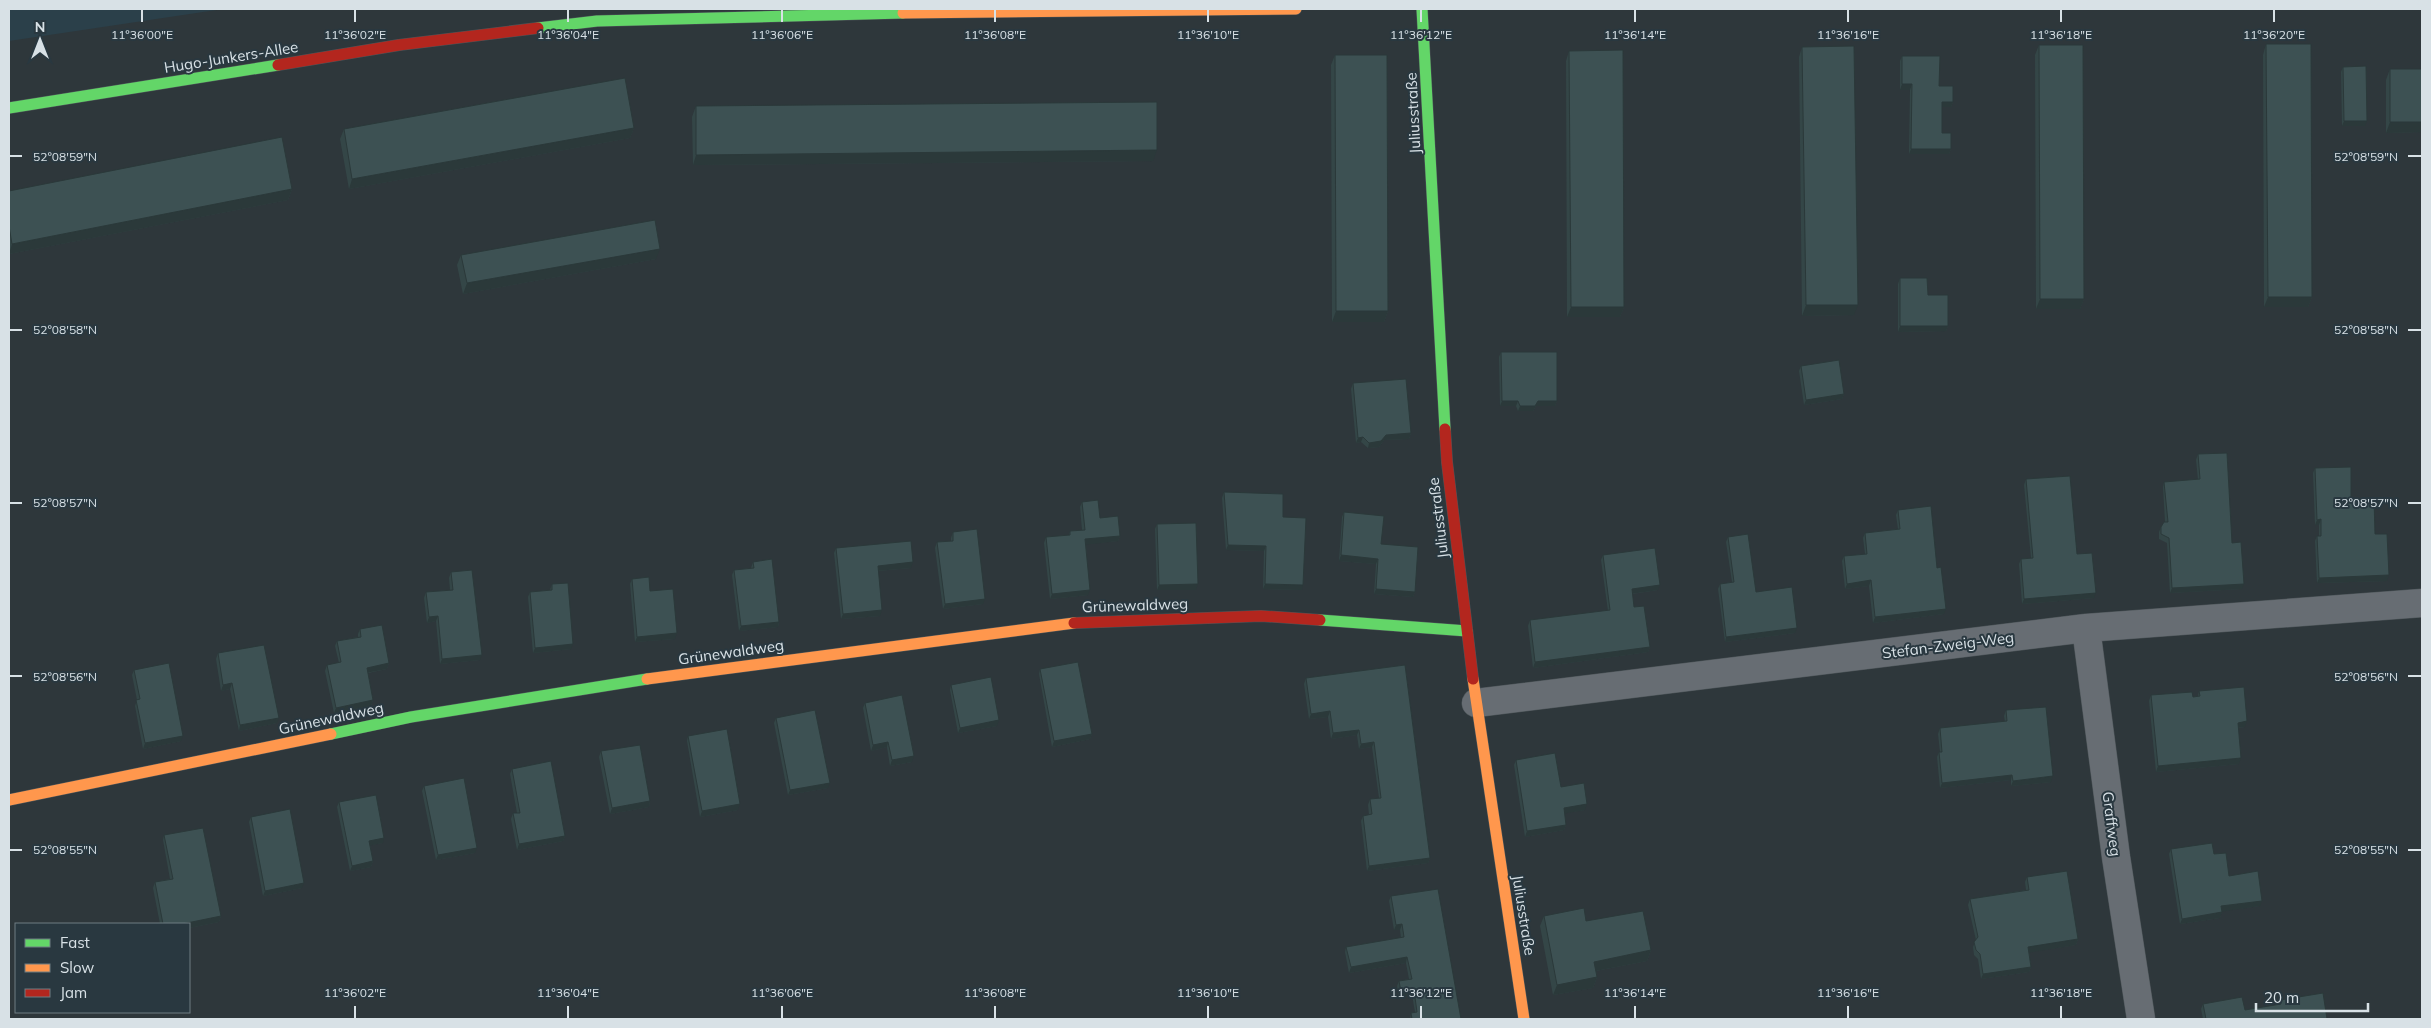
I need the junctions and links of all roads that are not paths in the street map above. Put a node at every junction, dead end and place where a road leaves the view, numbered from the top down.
1 (1296, 9) edge
2 (1422, 9) edge
3 (962, 10) edge
4 (9, 108) edge
5 (2422, 603) edge
6 (2086, 628) junction
7 (1467, 631) junction
8 (1476, 703) junction
9 (9, 800) edge
10 (1524, 1019) edge
11 (2141, 1019) edge

1 - 3 street, Hugo-Junkers-Allee
2 - 7 street, Juliusstraße
3 - 4 street, Hugo-Junkers-Allee
5 - 6 street, Stefan-Zweig-Weg
6 - 8 street, Stefan-Zweig-Weg
6 - 11 street, Graffweg
7 - 8 street, Juliusstraße
7 - 9 street, Grünewaldweg
8 - 10 street, Juliusstraße

